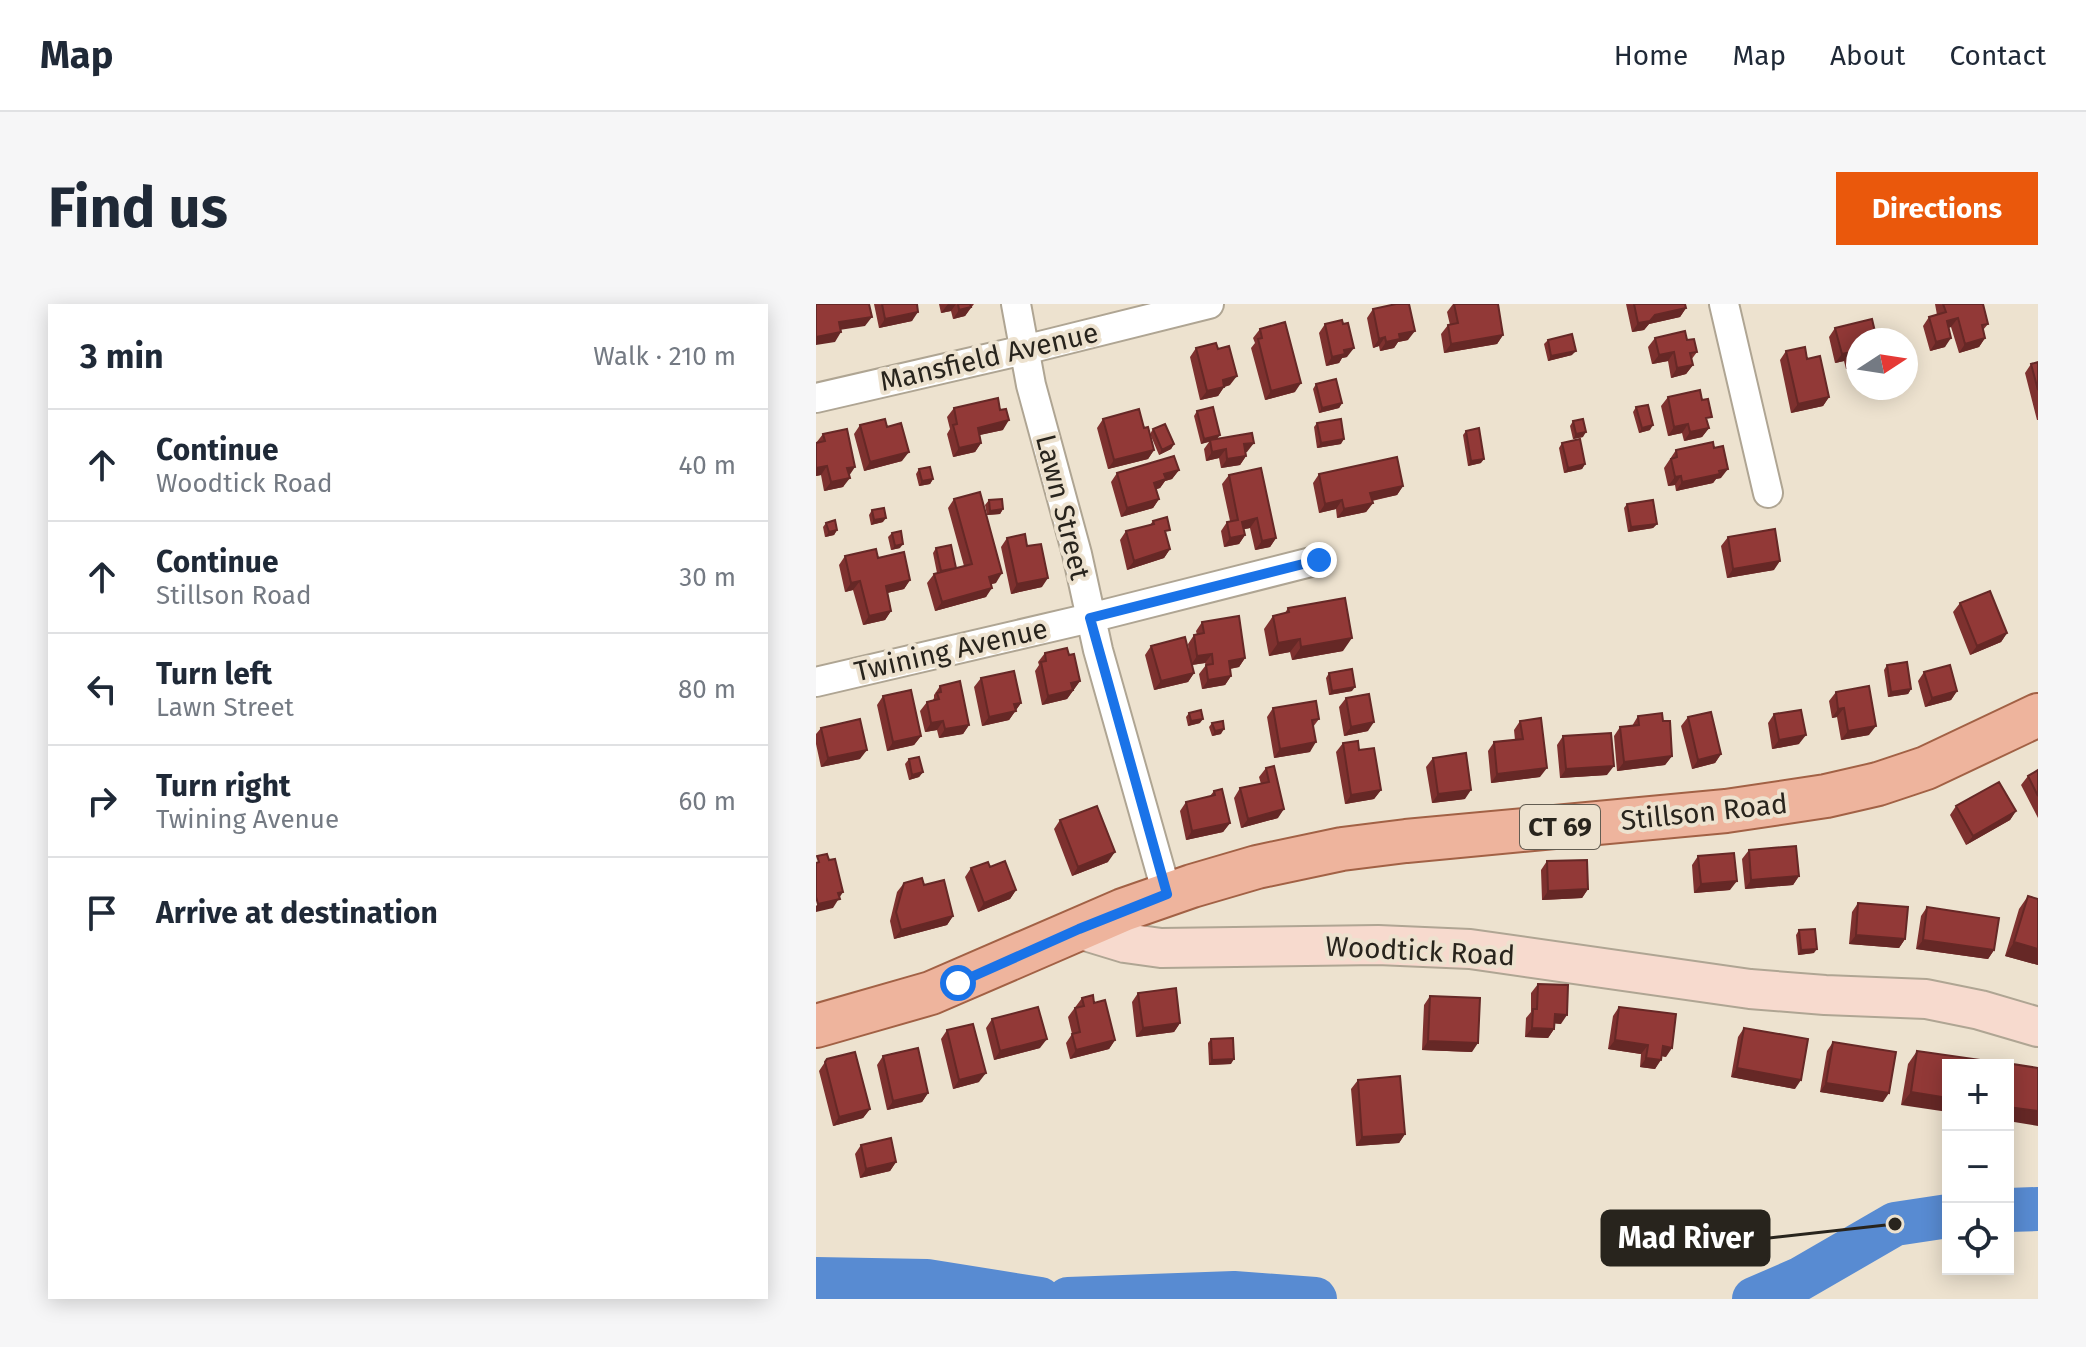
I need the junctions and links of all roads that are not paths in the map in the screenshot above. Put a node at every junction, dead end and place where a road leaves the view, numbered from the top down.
1 (1016, 304) edge
2 (1209, 304) edge
3 (1724, 304) edge
4 (1024, 350) junction
5 (816, 398) edge
6 (1768, 493) dead end
7 (1319, 560) dead end
8 (1090, 618) junction
9 (816, 682) edge
10 (2038, 715) edge
11 (1167, 894) junction
12 (1079, 929) junction
13 (816, 1026) edge
14 (2038, 1027) edge

1 - 4 street, Lawn Street
2 - 4 street, Mansfield Avenue
3 - 6 street
4 - 5 street, Mansfield Avenue
4 - 8 street, Lawn Street
7 - 8 street, Twining Avenue
8 - 9 street, Twining Avenue
8 - 11 street, Lawn Street
10 - 11 main road, Stillson Road / CT 69
11 - 12 main road, Stillson Road / CT 69
12 - 13 main road, CT 69
12 - 14 main road, Woodtick Road

